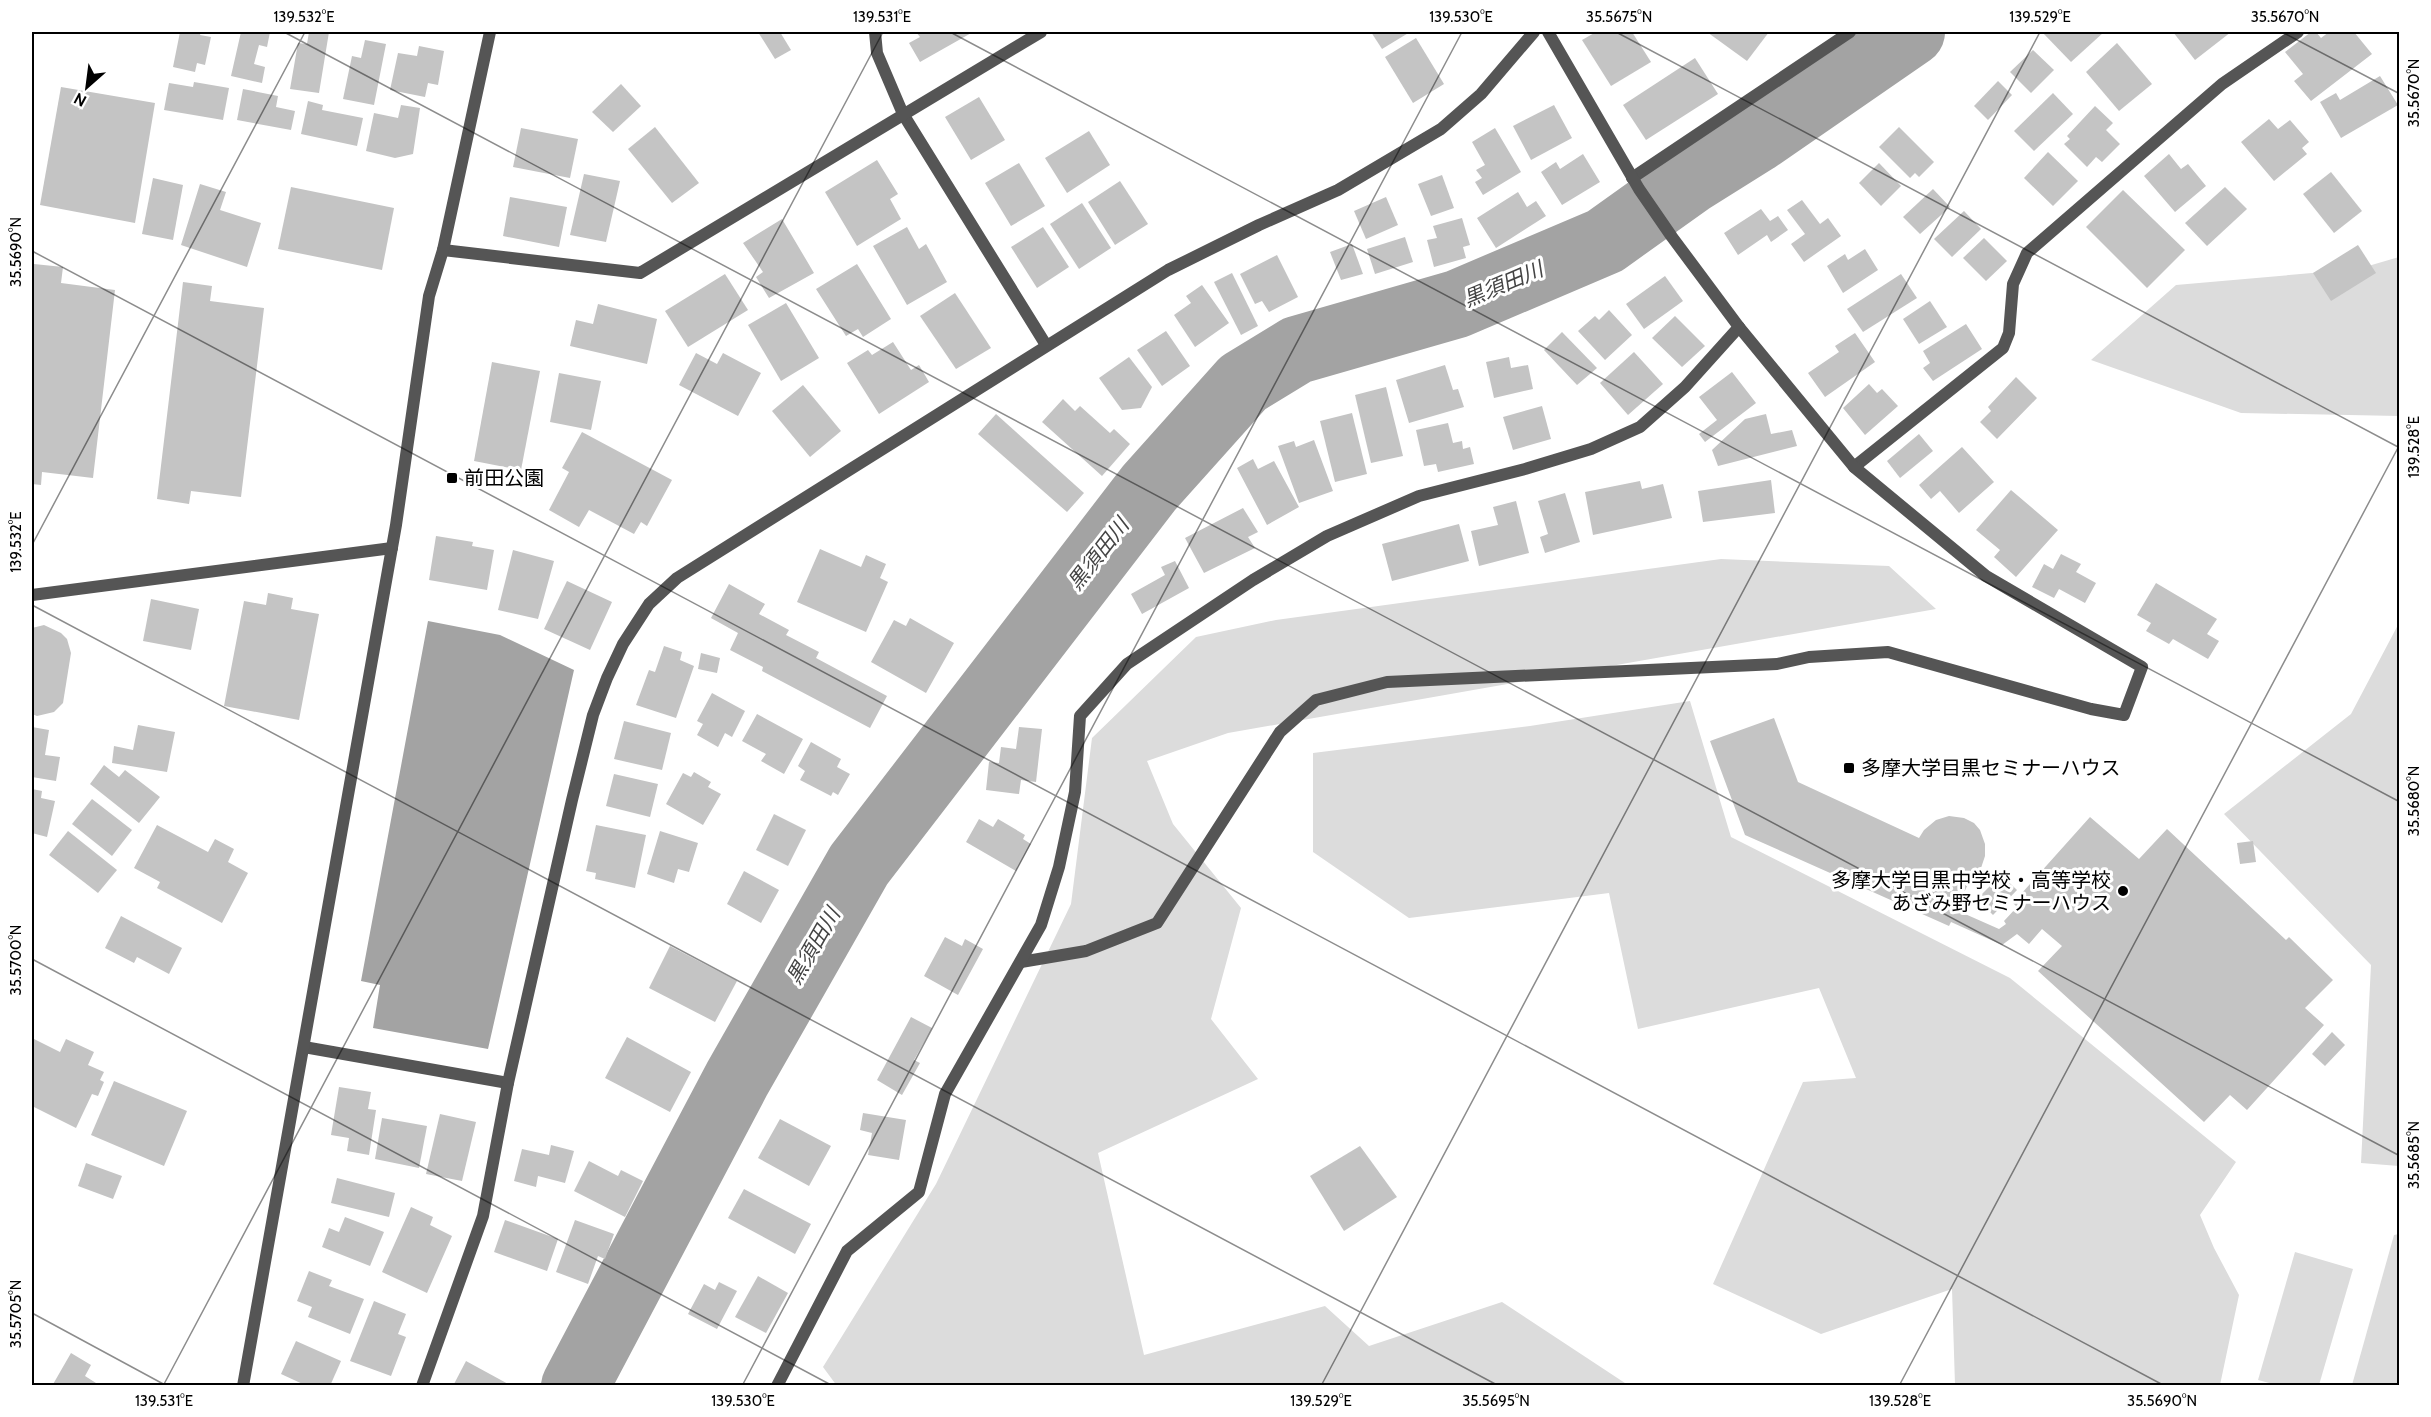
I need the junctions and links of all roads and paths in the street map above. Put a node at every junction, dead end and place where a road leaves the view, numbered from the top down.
1 (490, 32) edge
2 (875, 32) edge
3 (1041, 32) edge
4 (1534, 32) edge
5 (1548, 32) edge
6 (1850, 32) edge
7 (2298, 32) edge
8 (903, 114) junction
9 (1632, 178) junction
10 (443, 250) junction
11 (1739, 327) junction
12 (1046, 345) junction
13 (1854, 467) junction
14 (392, 548) junction
15 (32, 595) edge
16 (1021, 962) junction
17 (304, 1047) junction
18 (508, 1083) junction
19 (243, 1386) edge
20 (422, 1386) edge
21 (777, 1386) edge

1 - 10 street
2 - 8 street
3 - 8 street
4 - 12 street
5 - 9 street
6 - 9 street
7 - 13 street
8 - 10 street
8 - 12 street
9 - 11 street
10 - 14 street
11 - 13 street
11 - 16 street
12 - 18 street
13 - 16 street
14 - 15 street
14 - 17 street
16 - 21 street
17 - 18 street
17 - 19 street
18 - 20 street

